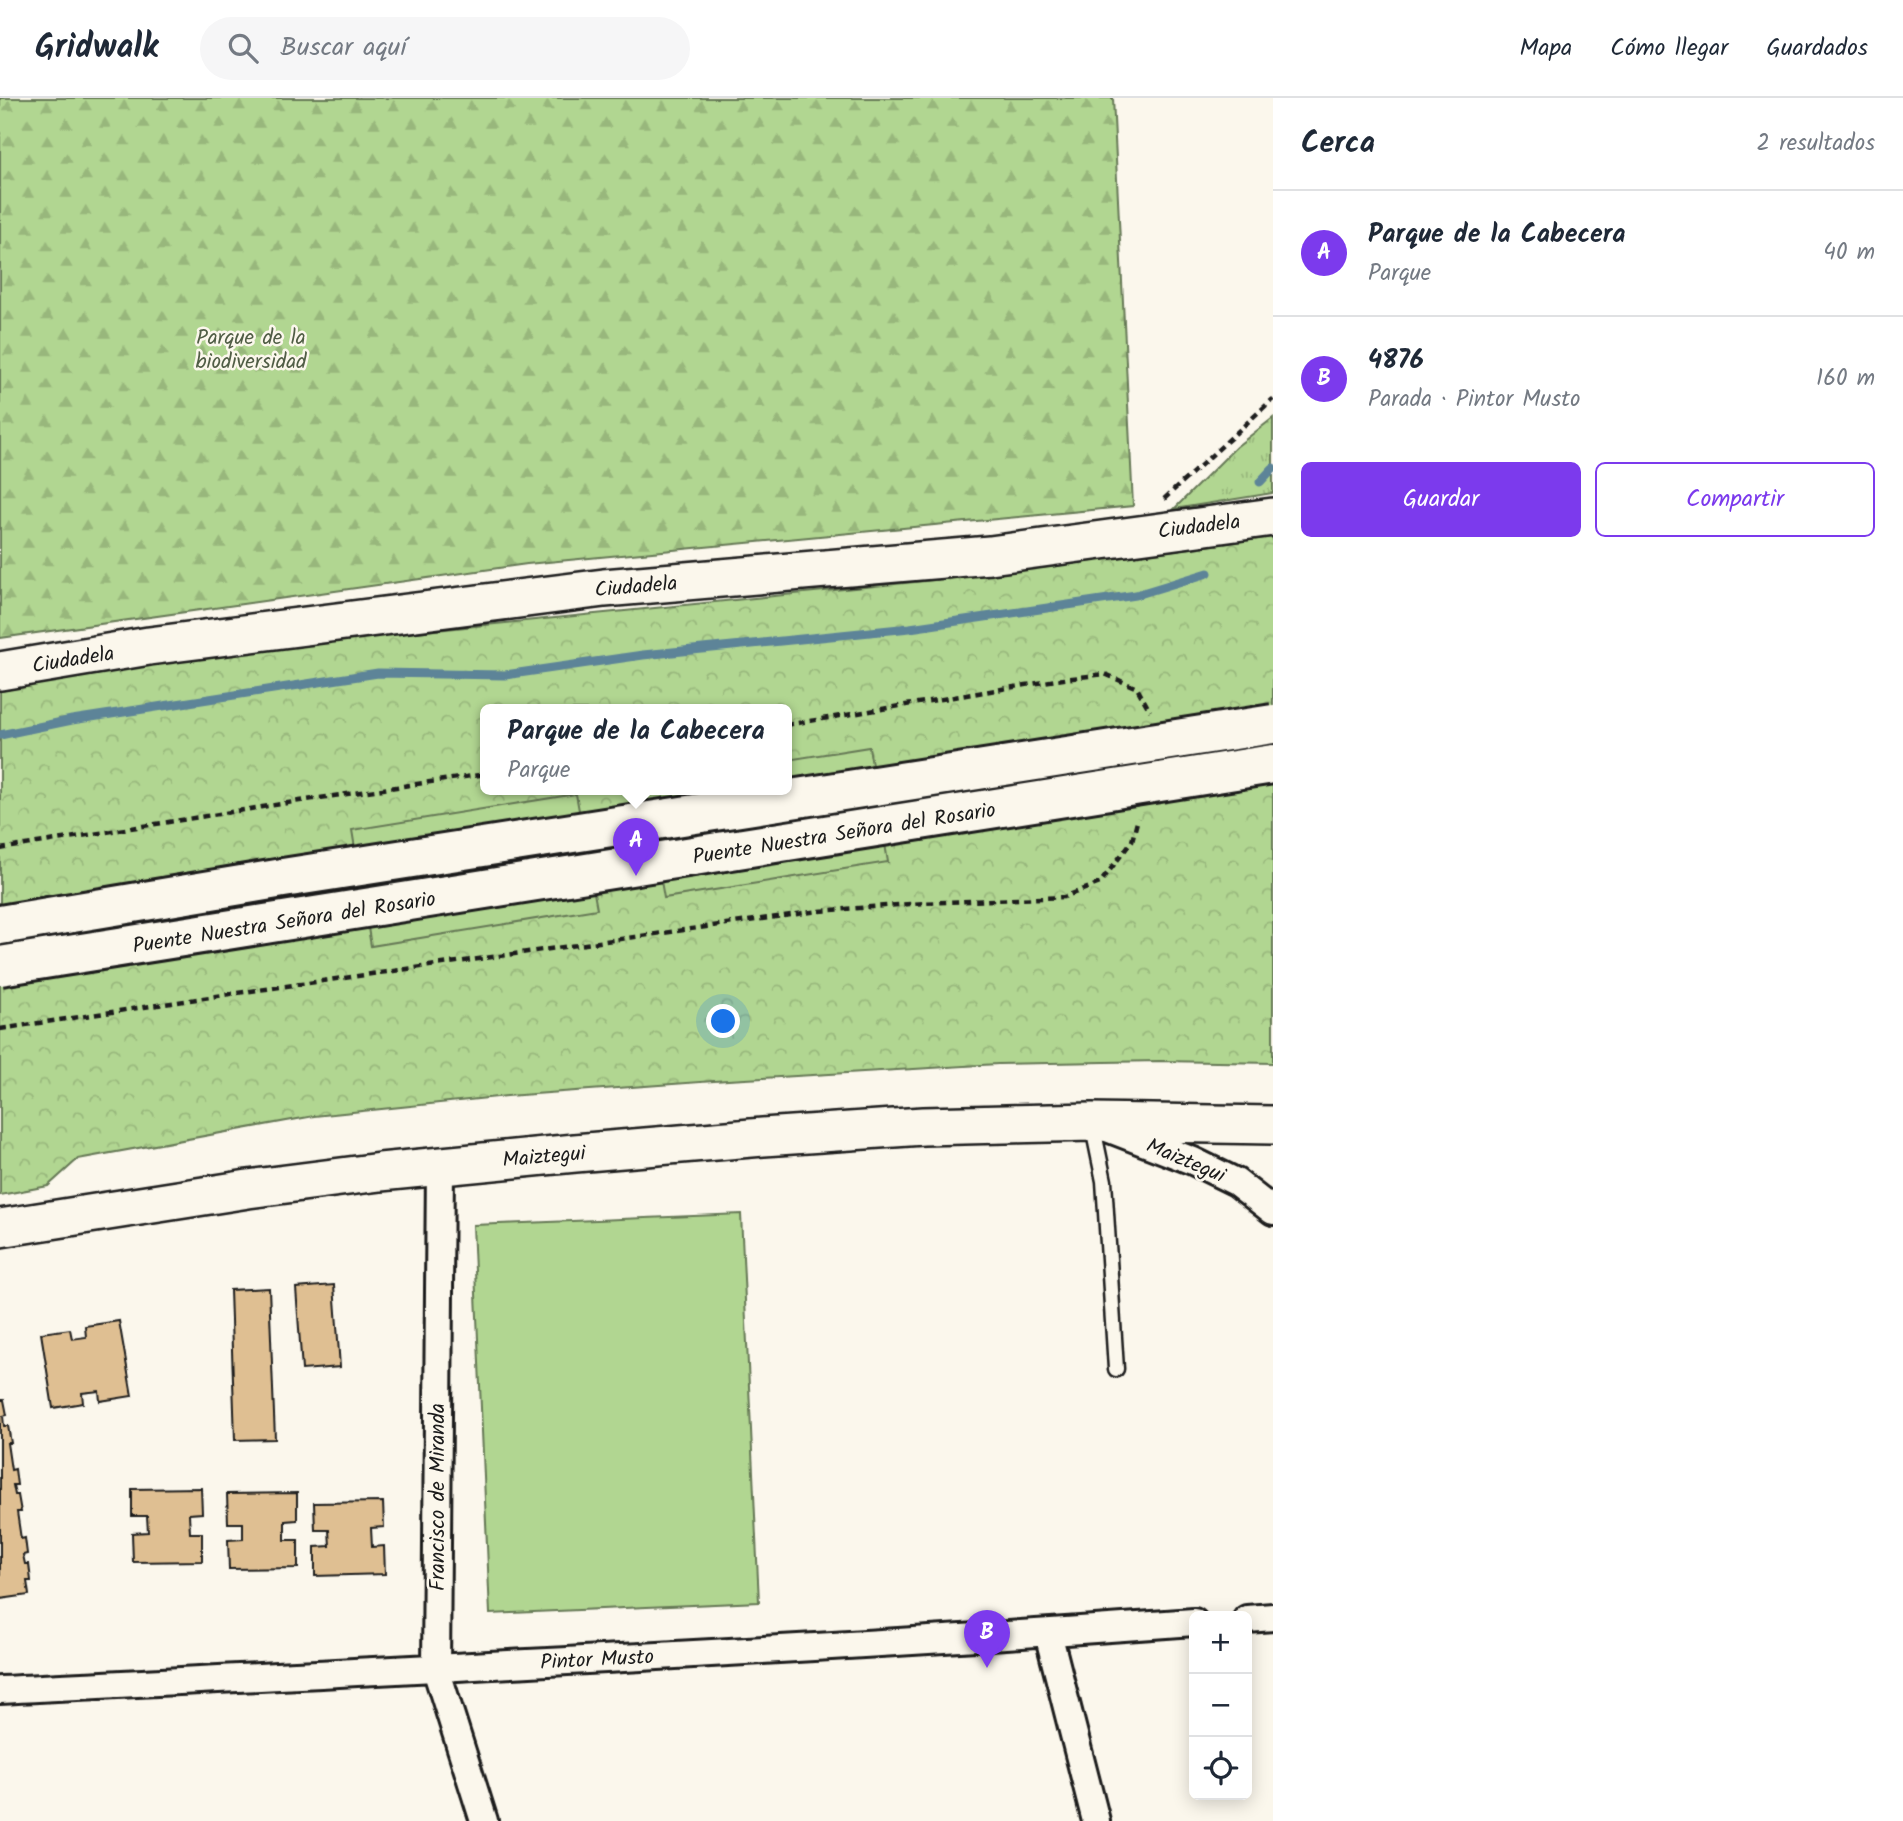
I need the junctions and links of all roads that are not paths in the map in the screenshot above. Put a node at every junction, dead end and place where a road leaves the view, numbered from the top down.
1 (1273, 517) edge
2 (0, 671) edge
3 (1273, 724) edge
4 (1273, 764) edge
5 (0, 925) edge
6 (0, 966) edge
7 (1092, 1122) junction
8 (1273, 1125) edge
9 (440, 1166) junction
10 (1273, 1211) edge
11 (0, 1228) edge
12 (1116, 1369) dead end
13 (1273, 1617) edge
14 (1252, 1619) edge
15 (1189, 1622) edge
16 (1048, 1633) junction
17 (436, 1668) junction
18 (0, 1690) edge
19 (484, 1821) edge
20 (1096, 1821) edge

1 - 2 main road, Ciudadela
3 - 5 highway, Puente Nuestra Señora del Rosario, bridge
4 - 6 highway, Puente Nuestra Señora del Rosario, bridge
7 - 8 main road, Maiztegui
7 - 9 main road, Maiztegui
7 - 10 street, Maiztegui
7 - 12 lane
9 - 11 main road, Maiztegui
9 - 17 street, Francisco de Miranda
13 - 14 street
15 - 16 street, Pintor Musto
16 - 17 street, Pintor Musto
16 - 20 street
17 - 18 street, Pintor Musto
17 - 19 street, Francisco de Miranda

